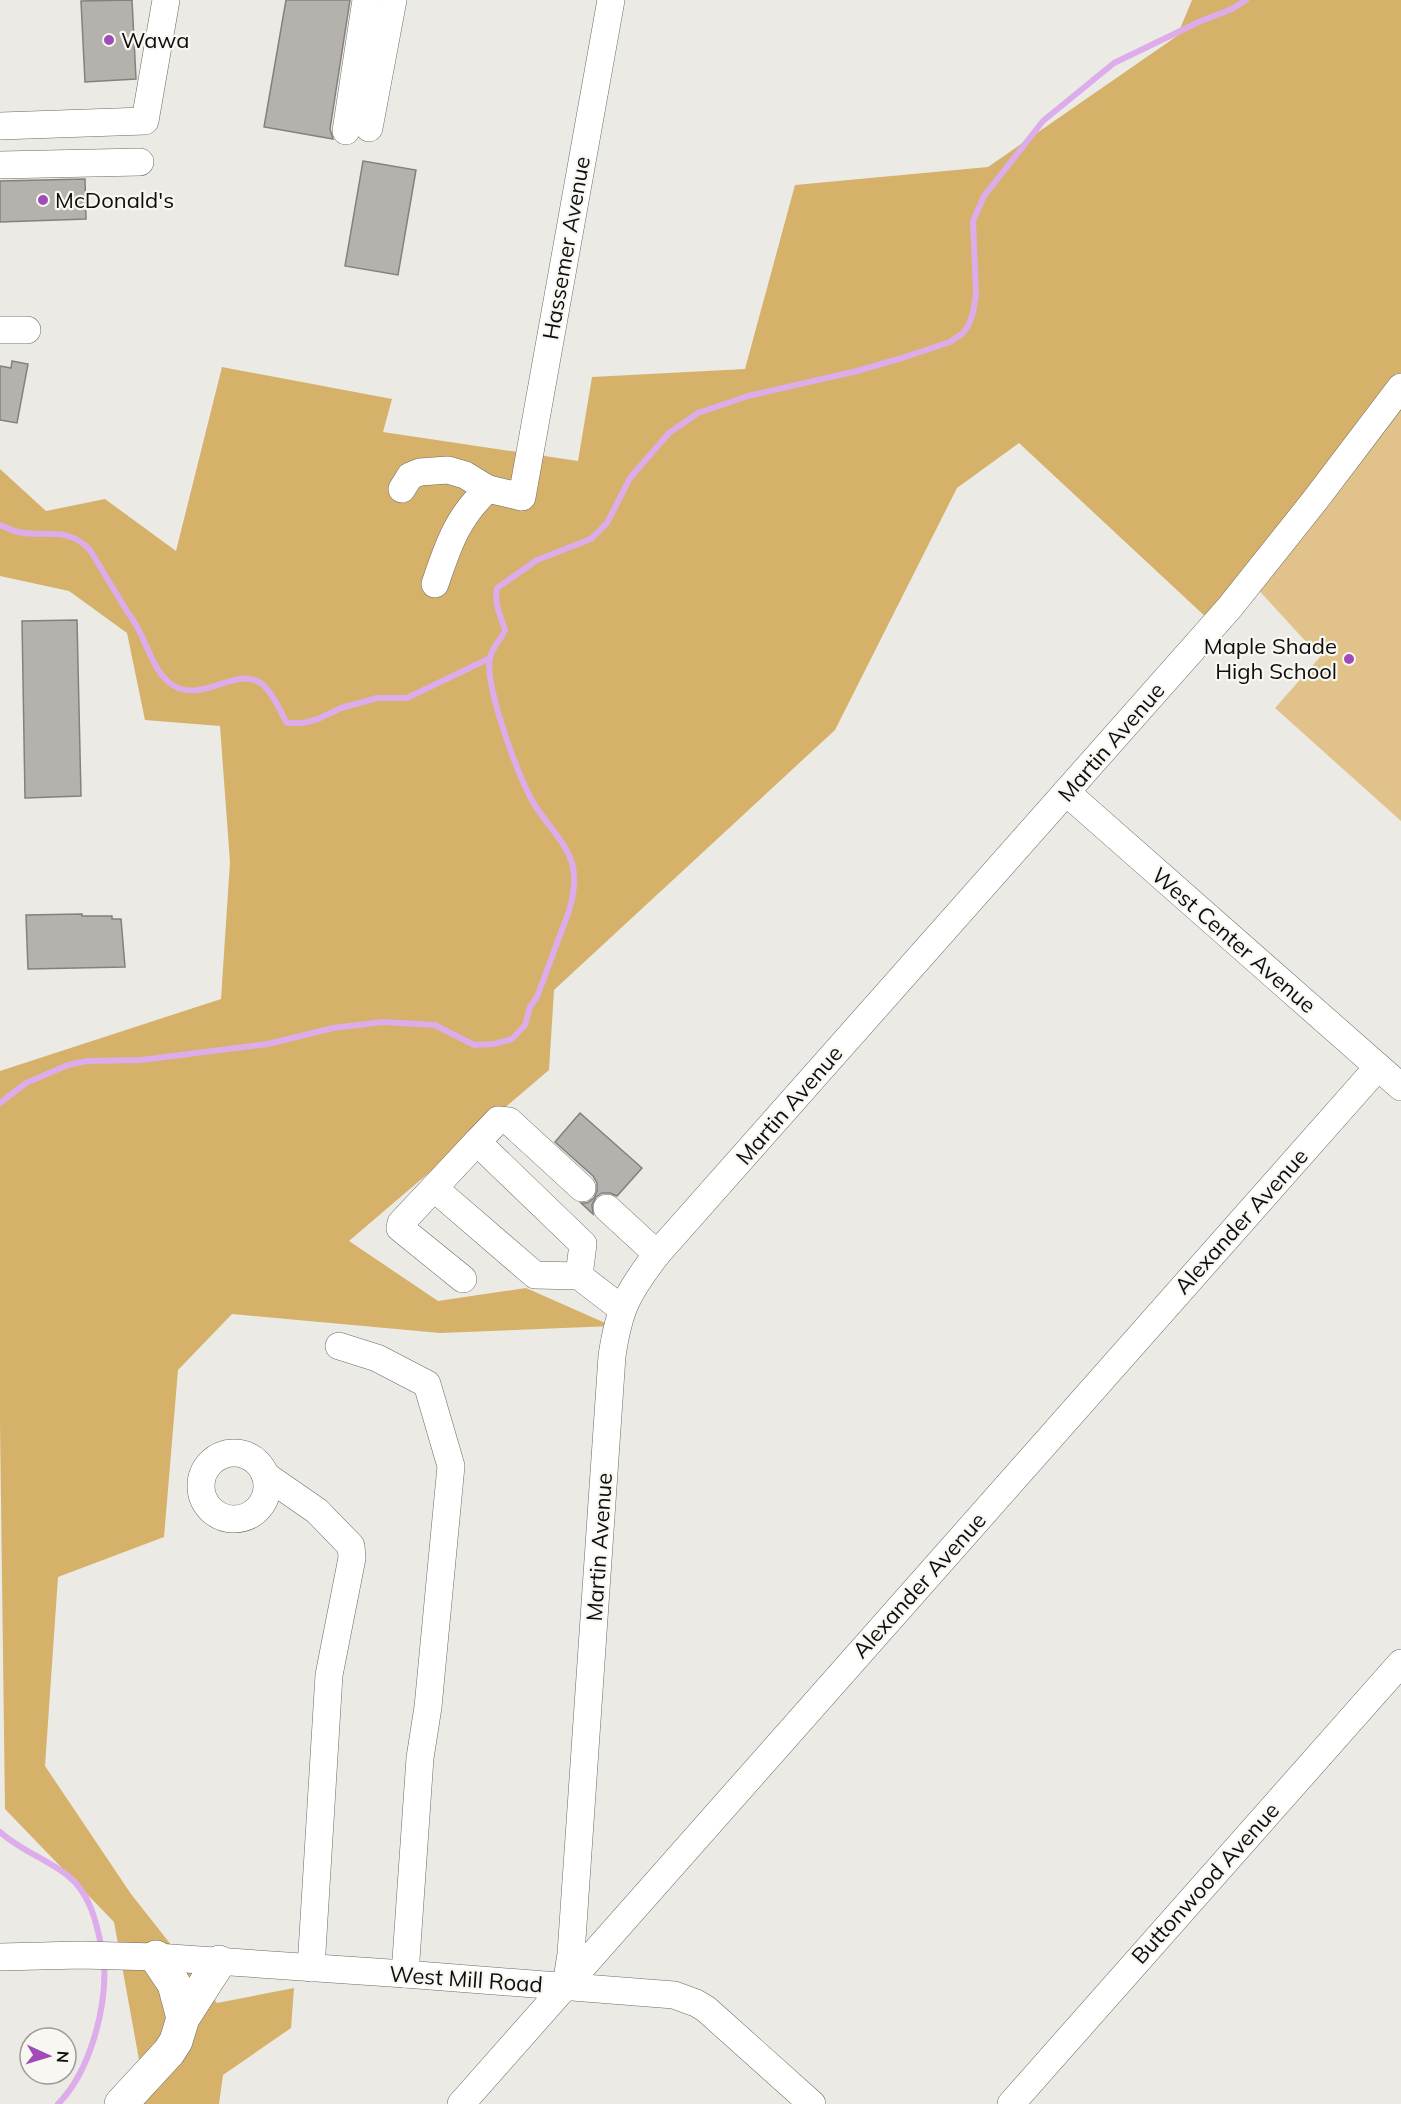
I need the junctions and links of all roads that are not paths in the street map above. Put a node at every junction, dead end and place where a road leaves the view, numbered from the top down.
1 (166, 0) edge
2 (366, 0) edge
3 (393, 0) edge
4 (610, 0) edge
5 (0, 126) edge
6 (140, 162) dead end
7 (0, 165) edge
8 (0, 330) edge
9 (27, 330) dead end
10 (1401, 387) edge
11 (402, 489) dead end
12 (488, 489) junction
13 (435, 584) dead end
14 (1066, 792) junction
15 (1378, 1067) junction
16 (1401, 1088) edge
17 (477, 1142) junction
18 (434, 1188) junction
19 (582, 1188) dead end
20 (607, 1208) dead end
21 (657, 1254) junction
22 (579, 1276) junction
23 (463, 1280) dead end
24 (622, 1309) junction
25 (339, 1347) dead end
26 (265, 1475) dead end
27 (1401, 1663) edge
28 (0, 1957) edge
29 (156, 1958) junction
30 (219, 1962) junction
31 (311, 1968) junction
32 (405, 1974) junction
33 (566, 1986) junction
34 (183, 2018) junction
35 (121, 2104) edge
36 (460, 2104) edge
37 (812, 2104) edge
38 (1011, 2104) edge

1 - 5 street
2 - 3 street
4 - 12 street, Hassemer Avenue
6 - 7 street
8 - 9 street
10 - 14 street, Martin Avenue
11 - 12 street
12 - 13 street
14 - 15 street, West Center Avenue
14 - 21 street, Martin Avenue
15 - 16 street, West Center Avenue
15 - 33 street, Alexander Avenue
17 - 18 street
17 - 19 street
17 - 22 street
18 - 22 street
18 - 23 street
20 - 21 street
21 - 24 street, Martin Avenue
22 - 24 street
24 - 33 street, Martin Avenue
25 - 32 street
26 - 31 street
27 - 38 street, Buttonwood Avenue
28 - 29 street, West Mill Road
29 - 30 street, West Mill Road
29 - 34 highway
30 - 31 street, West Mill Road
30 - 34 highway
31 - 32 street, West Mill Road
32 - 33 street, West Mill Road
33 - 36 street, Alexander Avenue
33 - 37 street, West Mill Road
34 - 35 highway

